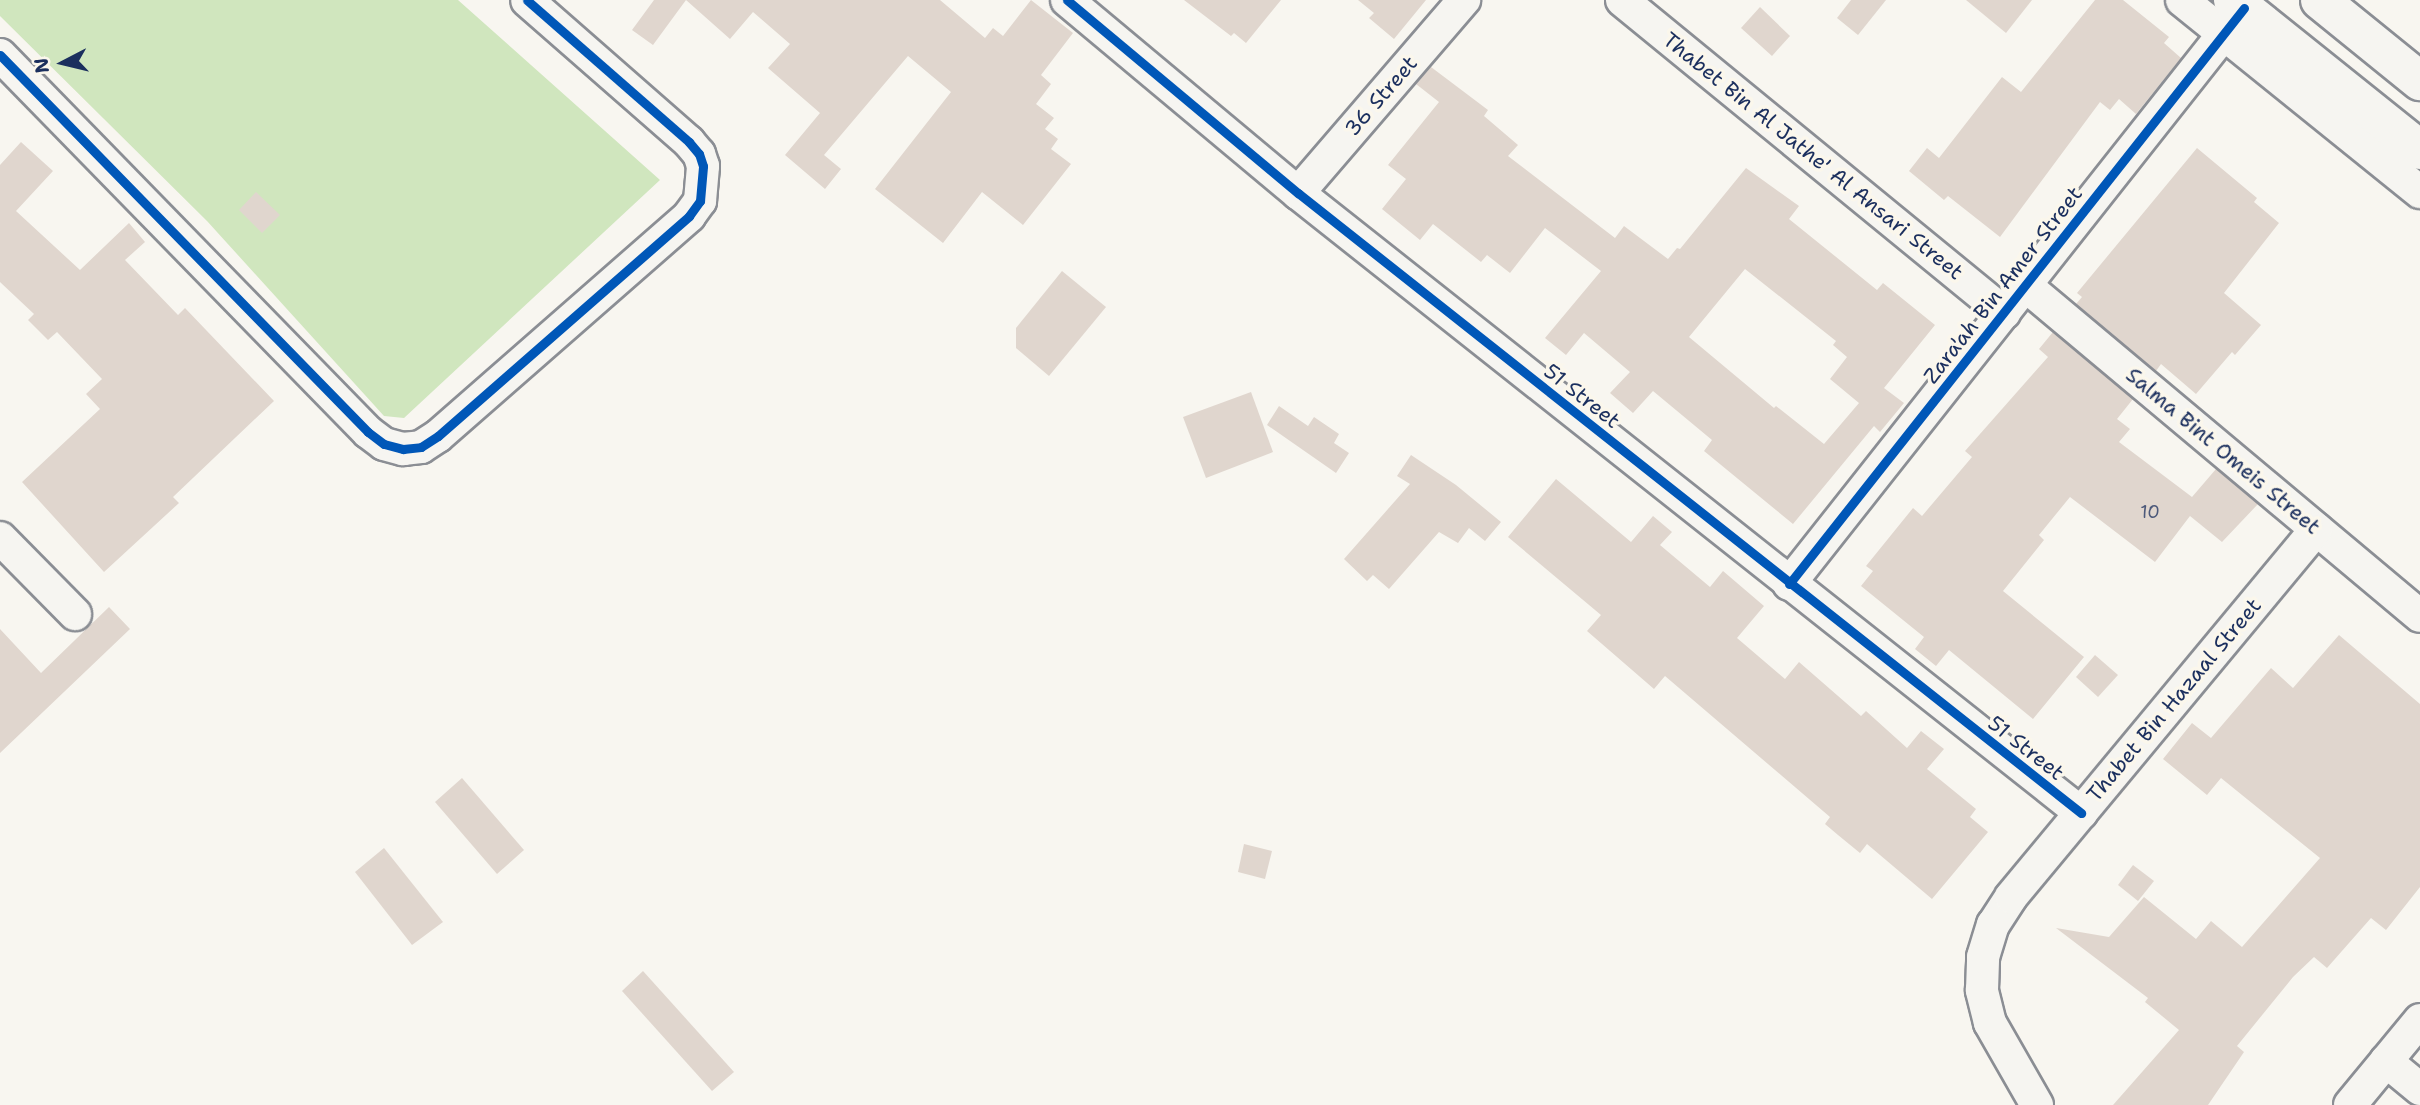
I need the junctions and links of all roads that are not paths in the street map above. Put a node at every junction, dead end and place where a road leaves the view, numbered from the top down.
1 (527, 0) edge
2 (1067, 0) edge
3 (1464, 0) edge
4 (1622, 0) edge
5 (2182, 0) edge
6 (2320, 0) edge
7 (1101, 11) edge
8 (2234, 14) edge
9 (0, 55) edge
10 (2420, 81) edge
11 (2420, 150) edge
12 (2420, 192) edge
13 (1298, 193) junction
14 (2025, 285) junction
15 (2004, 313) junction
16 (2316, 529) junction
17 (0, 538) edge
18 (1789, 584) junction
19 (75, 614) dead end
20 (2420, 616) edge
21 (2081, 813) junction
22 (2420, 1020) edge
23 (2386, 1061) junction
24 (2420, 1090) edge
25 (2037, 1105) edge
26 (2350, 1105) edge

1 - 9 street
2 - 7 street, 51 Street
3 - 13 street, 36 Street
4 - 15 street, Thabet Bin Al Jathe' Al Ansari Street
5 - 8 street
6 - 10 main road
7 - 13 street, 51 Street
8 - 11 main road
8 - 12 street
8 - 14 street, Zara'ah Bin Amer Street
13 - 18 street, 51 Street
14 - 15 street, Zara'ah Bin Amer Street
14 - 16 street, Salma Bint Omeis Street
15 - 18 street, Zara'ah Bin Amer Street
16 - 20 street, Salma Bint Omeis Street
16 - 21 street, Thabet Bin Hazaal Street
17 - 19 street
18 - 21 street, 51 Street
21 - 25 street, Thabet Bin Hazaal Street
22 - 23 street
23 - 24 street
23 - 26 street

